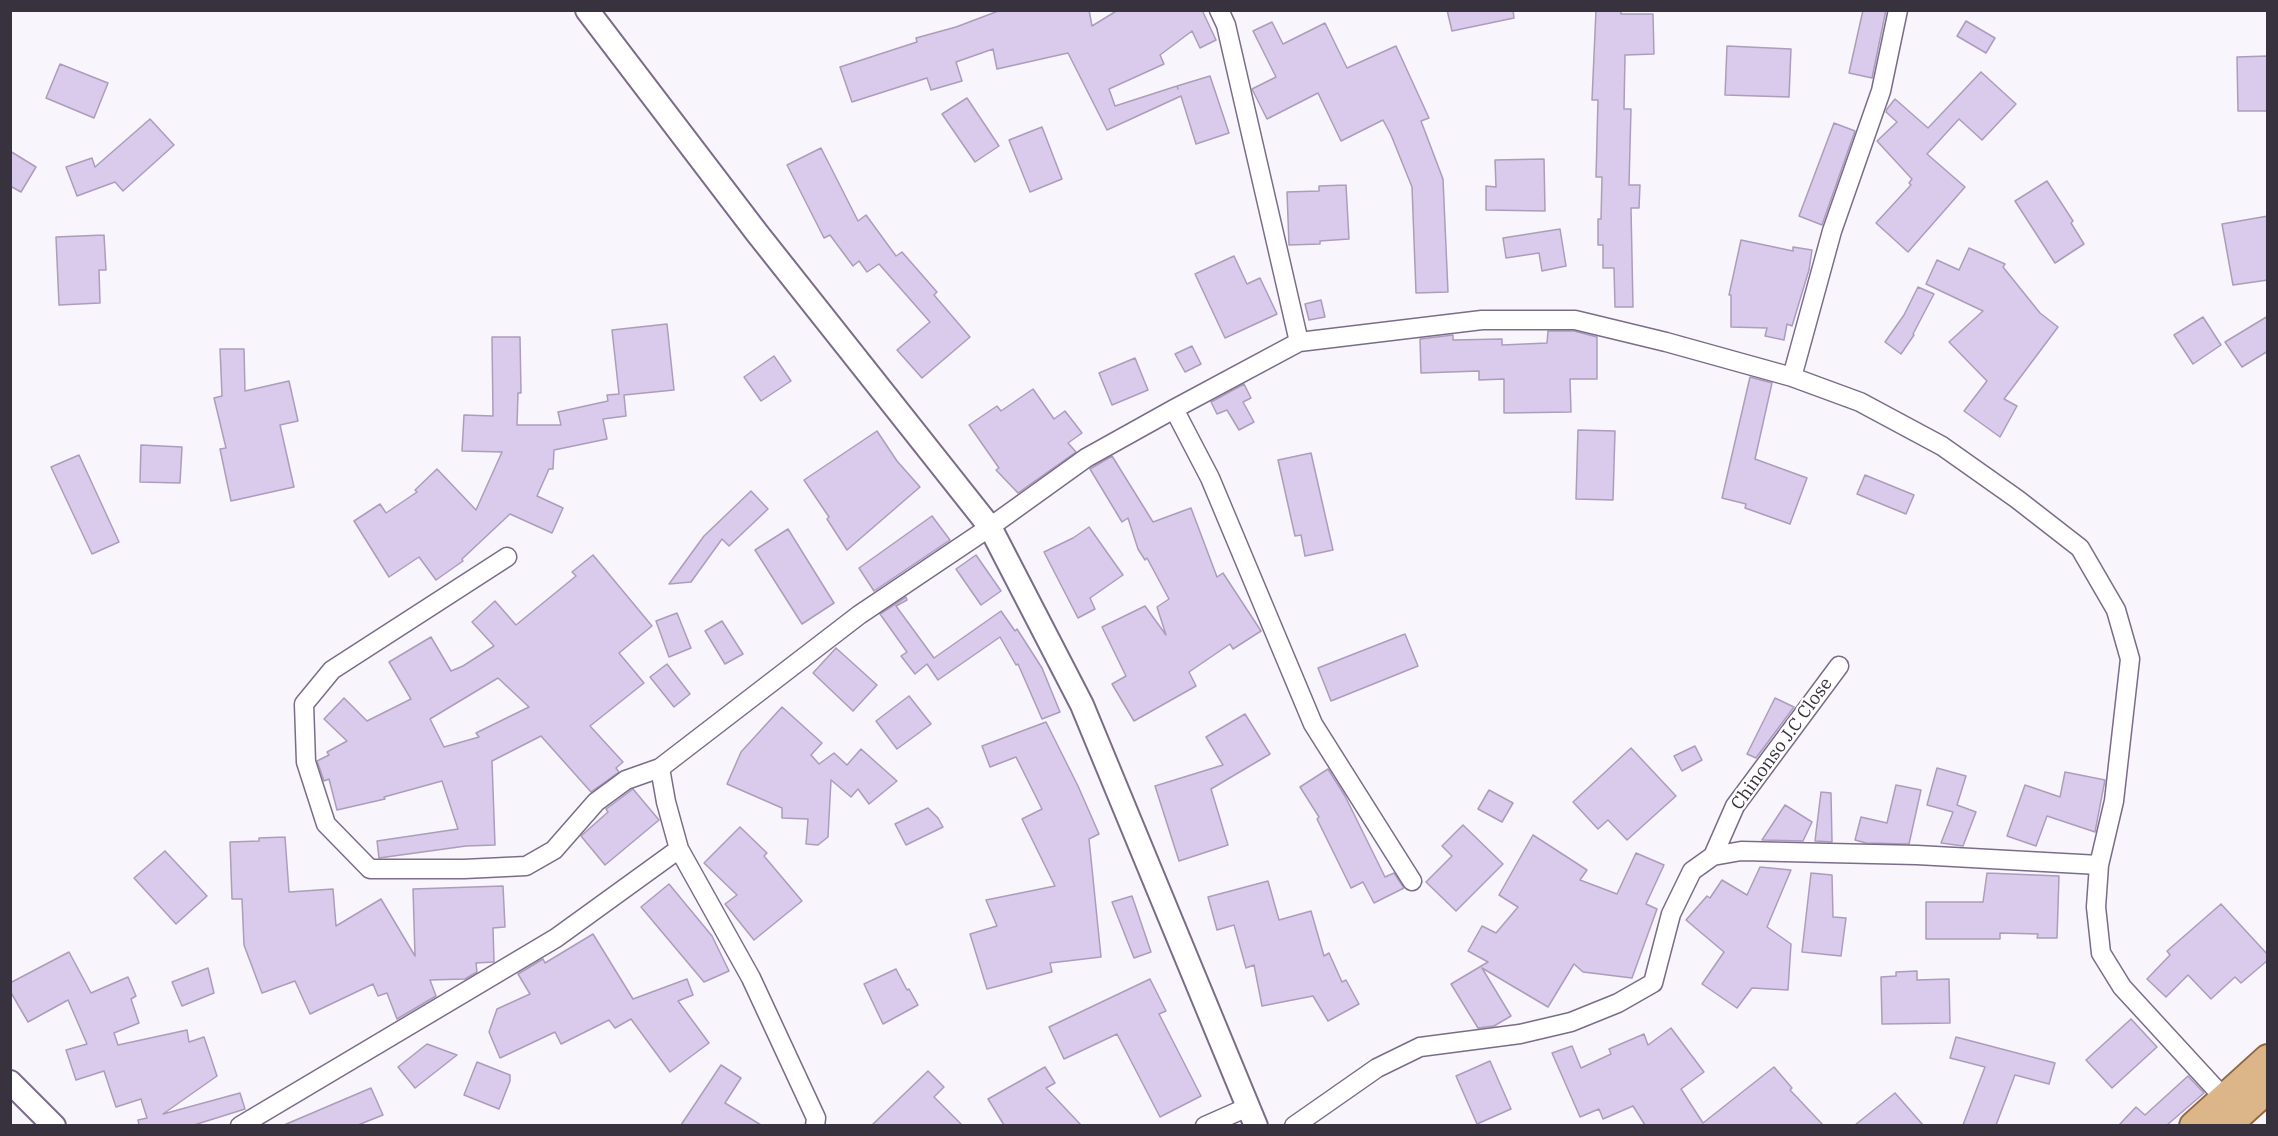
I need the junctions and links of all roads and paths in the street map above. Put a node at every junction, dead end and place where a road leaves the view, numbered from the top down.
1 (587, 10) edge
2 (1219, 10) edge
3 (1898, 10) edge
4 (1299, 342) junction
5 (1792, 376) junction
6 (1174, 409) junction
7 (990, 527) junction
8 (507, 557) dead end
9 (1839, 666) dead end
10 (660, 768) junction
11 (679, 849) junction
12 (1713, 856) junction
13 (2099, 865) junction
14 (1412, 881) dead end
15 (2268, 1059) edge
16 (10, 1082) edge
17 (2268, 1088) edge
18 (1252, 1116) edge
19 (2231, 1117) edge
20 (54, 1125) edge
21 (240, 1125) edge
22 (815, 1125) edge
23 (1205, 1125) edge
24 (1294, 1125) edge
25 (2194, 1125) edge

1 - 7 street
2 - 4 street
3 - 5 street
4 - 5 street
4 - 6 street
5 - 13 street
6 - 7 street
6 - 14 street
7 - 10 street
7 - 18 street
8 - 10 street
9 - 12 street, Chinonso J.C Close
10 - 11 street
11 - 21 street
11 - 22 street
12 - 13 street
12 - 24 street
13 - 19 street
15 - 19 main road
16 - 20 street
17 - 19 main road
18 - 23 street
19 - 25 main road

